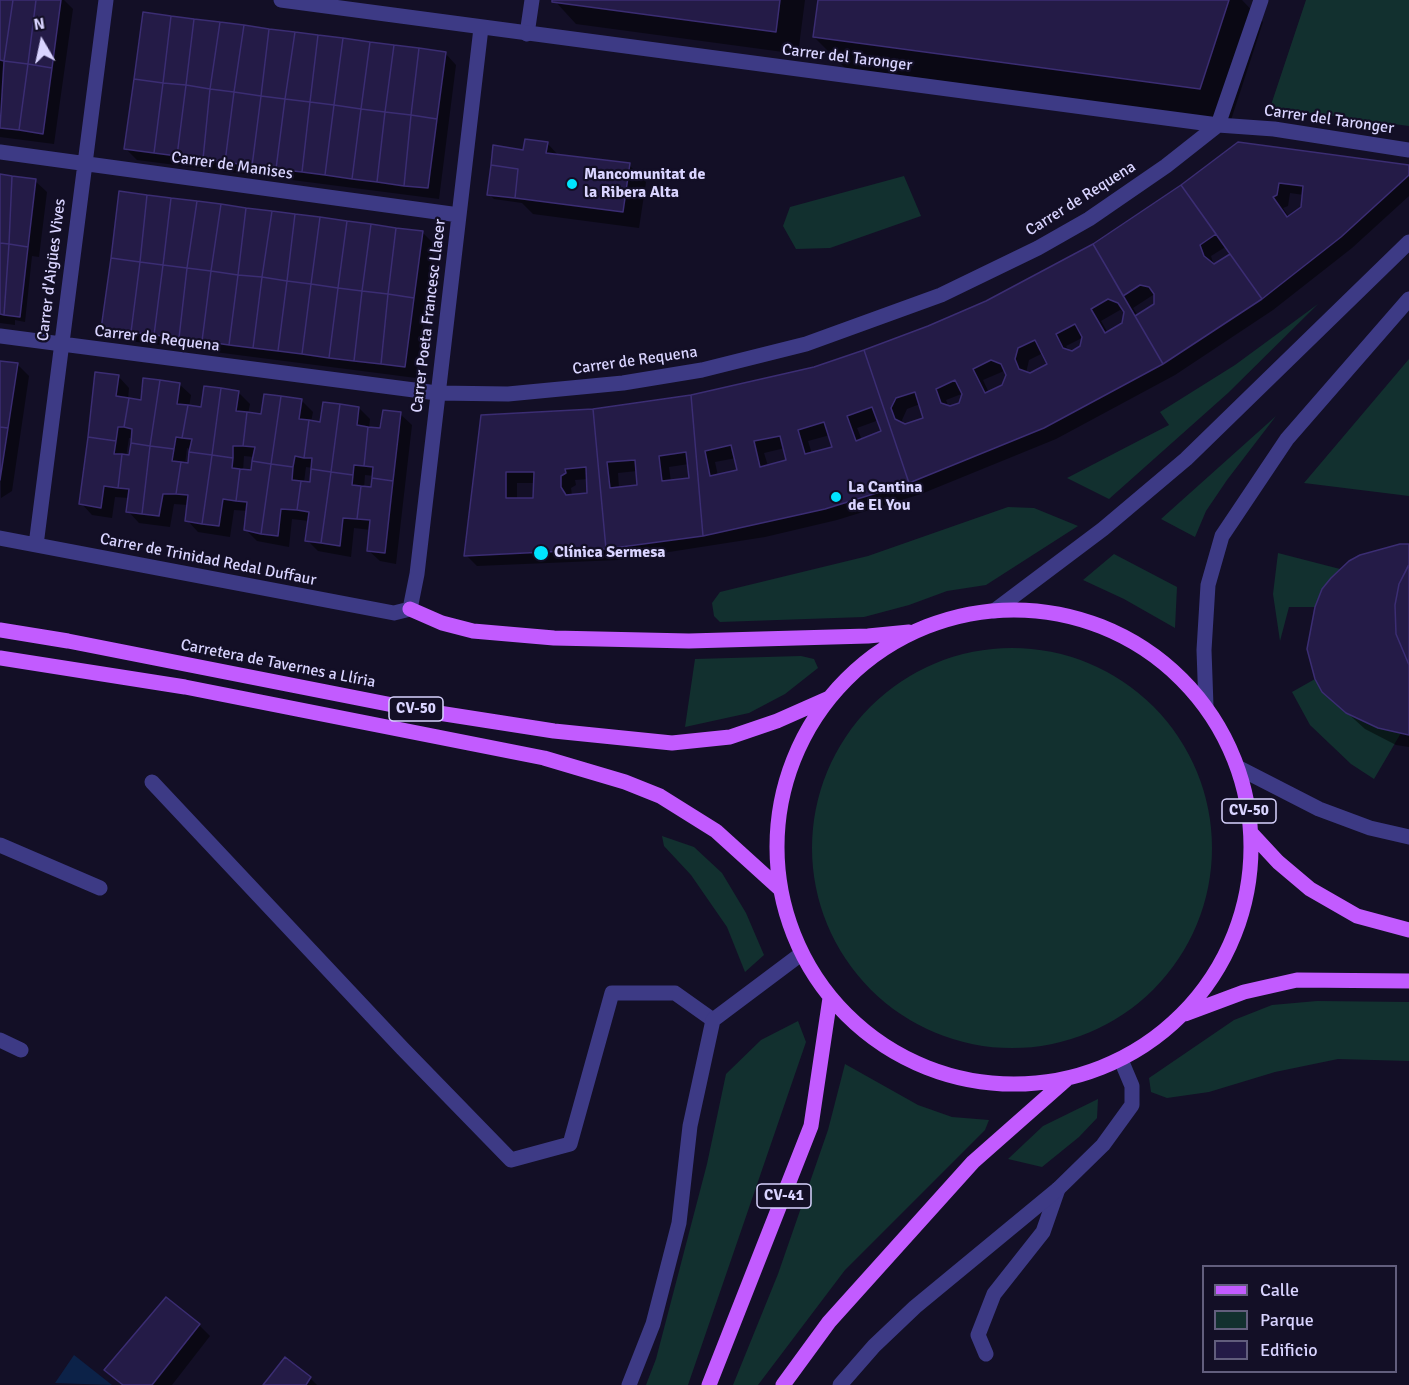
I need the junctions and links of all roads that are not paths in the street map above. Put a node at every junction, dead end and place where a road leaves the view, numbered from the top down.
1 (106, 0) edge
2 (281, 0) edge
3 (532, 0) edge
4 (1262, 0) edge
5 (481, 28) junction
6 (527, 34) junction
7 (1218, 125) junction
8 (1409, 150) edge
9 (0, 152) edge
10 (83, 164) junction
11 (459, 215) junction
12 (1409, 242) edge
13 (1409, 299) edge
14 (0, 336) edge
15 (62, 345) junction
16 (437, 393) junction
17 (0, 538) edge
18 (36, 545) junction
19 (410, 609) junction
20 (994, 611) junction
21 (0, 630) edge
22 (915, 632) junction
23 (0, 658) edge
24 (829, 698) junction
25 (1206, 706) junction
26 (1239, 768) junction
27 (152, 782) dead end
28 (1252, 834) junction
29 (1409, 837) edge
30 (0, 845) edge
31 (100, 888) dead end
32 (780, 889) junction
33 (1409, 930) edge
34 (801, 954) junction
35 (1409, 981) edge
36 (830, 998) junction
37 (1183, 1016) junction
38 (713, 1020) junction
39 (0, 1040) edge
40 (21, 1050) dead end
41 (1121, 1060) junction
42 (1067, 1079) junction
43 (1058, 1189) junction
44 (986, 1354) dead end
45 (629, 1385) edge
46 (709, 1385) edge
47 (783, 1385) edge
48 (840, 1385) edge

1 - 10 street, Carrer d'Aigües Vives
2 - 5 street, Carrer del Taronger
3 - 6 street
4 - 7 street
5 - 6 street, Carrer del Taronger
5 - 11 street, Carrer Poeta Francesc Llacer
6 - 7 street, Carrer del Taronger
7 - 8 street, Carrer del Taronger
7 - 16 street, Carrer de Requena
9 - 10 street, Carrer de Manises
10 - 11 street, Carrer de Manises
10 - 15 street, Carrer d'Aigües Vives
11 - 16 street, Carrer Poeta Francesc Llacer
12 - 20 street
13 - 25 street
14 - 15 street, Carrer de Requena
15 - 16 street, Carrer de Requena
15 - 18 street, Carrer d'Aigües Vives
16 - 19 street, Carrer Poeta Francesc Llacer
17 - 18 street, Carrer de Trinidad Redal Duffaur
18 - 19 street, Carrer de Trinidad Redal Duffaur
19 - 22 main road
20 - 22 main road, CV-50
20 - 25 main road, CV-50
21 - 24 main road, Carretera de Tavernes a Llíria / CV-50
22 - 24 main road, CV-50
23 - 32 main road, CV-50
24 - 32 main road, CV-50
25 - 26 main road, CV-50
26 - 28 main road, CV-50
26 - 29 street
27 - 38 street
28 - 33 main road, CV-50
28 - 37 main road, CV-50
30 - 31 street
32 - 34 main road, CV-50
34 - 36 main road, CV-50
34 - 38 street
35 - 37 main road, CV-50
36 - 42 main road, CV-50
36 - 46 main road, CV-41
37 - 41 main road, CV-50
38 - 45 street
39 - 40 street
41 - 42 main road, CV-50
41 - 43 street
42 - 47 main road
43 - 44 street
43 - 48 street

